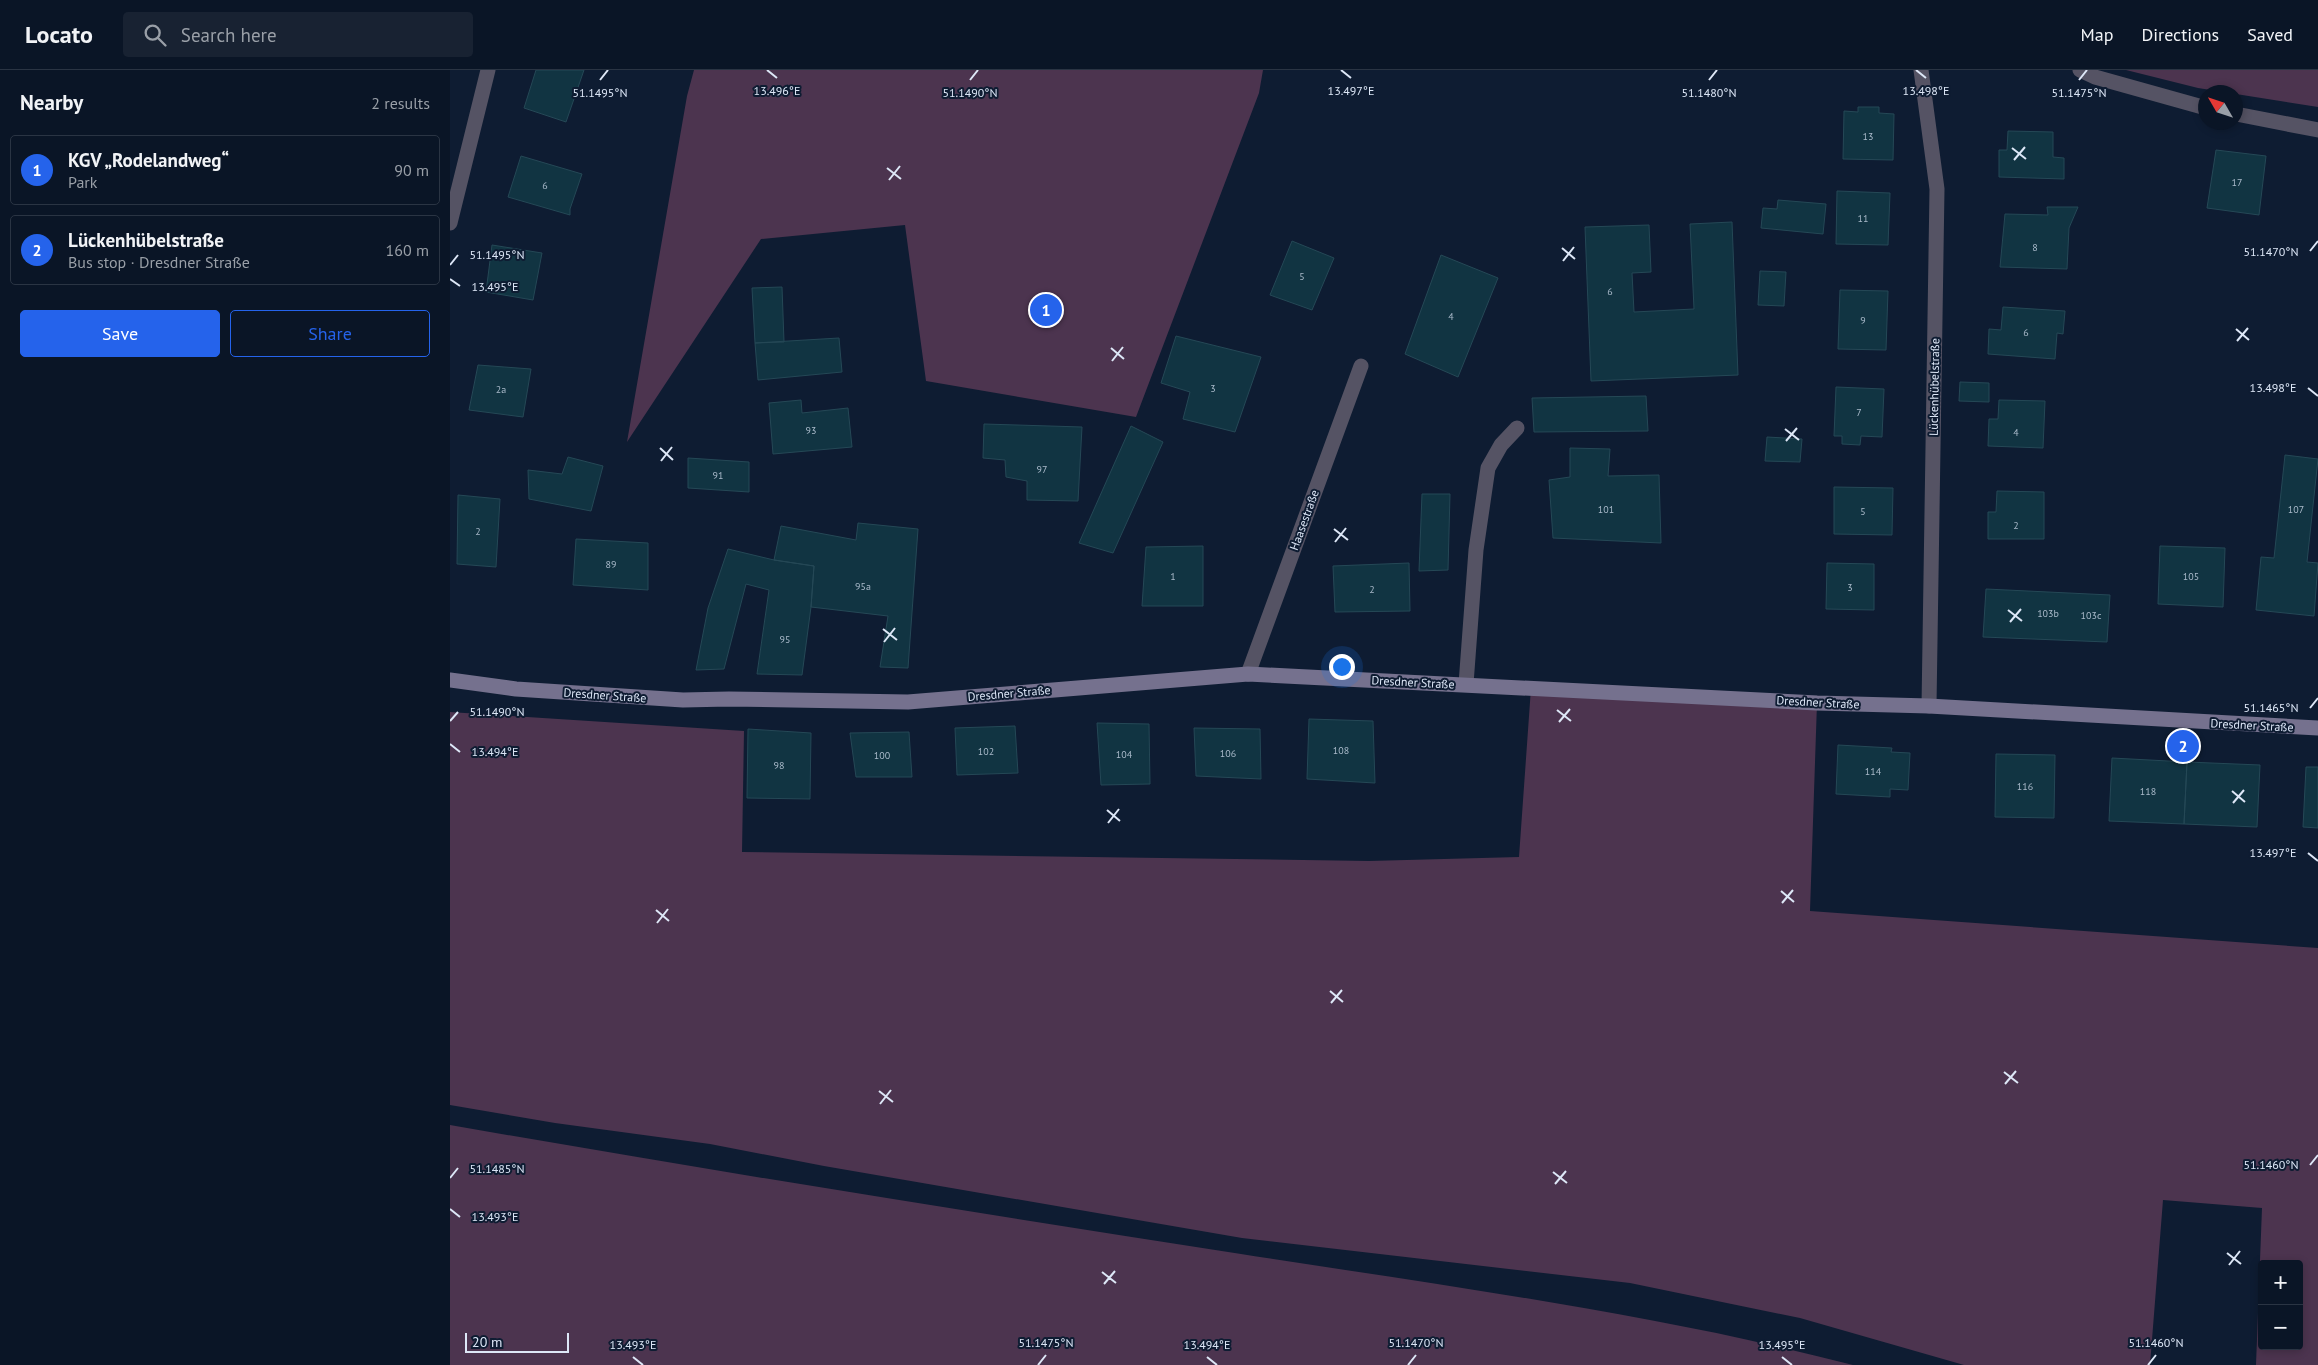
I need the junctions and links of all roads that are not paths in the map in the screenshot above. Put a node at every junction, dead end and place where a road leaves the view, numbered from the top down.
1 (488, 70) edge
2 (1921, 70) edge
3 (2080, 70) edge
4 (2198, 106) edge
5 (2243, 115) edge
6 (2318, 130) edge
7 (450, 223) edge
8 (1361, 366) dead end
9 (1517, 428) dead end
10 (1248, 674) junction
11 (450, 680) edge
12 (1466, 684) junction
13 (1929, 706) junction
14 (2318, 728) edge

1 - 7 street
2 - 13 street, Lückenhübelstraße
3 - 4 street
5 - 6 street
8 - 10 street, Haasestraße
9 - 12 street
10 - 11 main road, Dresdner Straße
10 - 12 main road, Dresdner Straße
12 - 13 main road, Dresdner Straße
13 - 14 main road, Dresdner Straße

